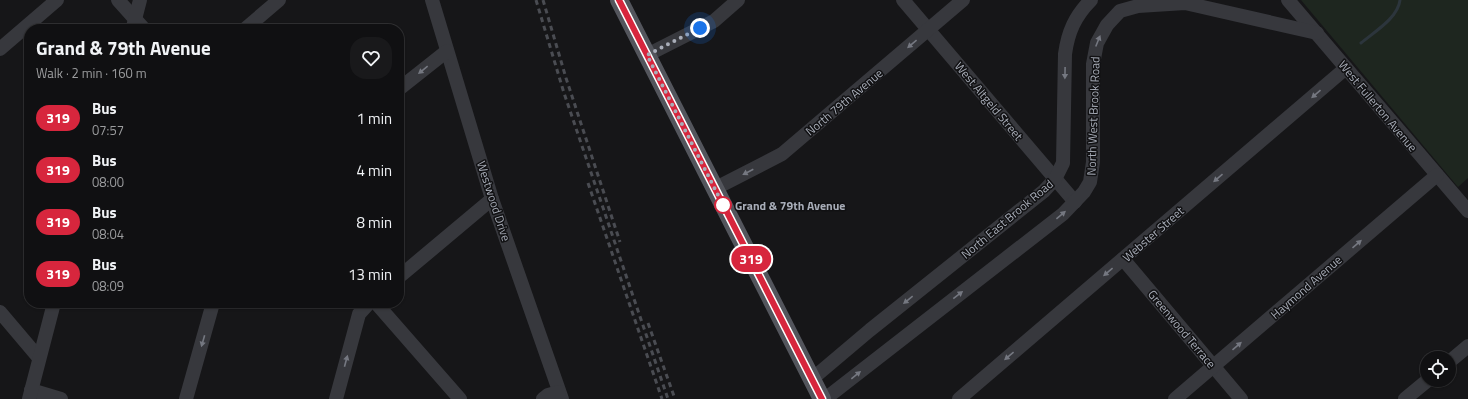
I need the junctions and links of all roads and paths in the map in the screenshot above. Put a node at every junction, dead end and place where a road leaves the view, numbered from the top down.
1 (57, 0) edge
2 (118, 0) edge
3 (140, 0) edge
4 (279, 0) edge
5 (432, 0) edge
6 (618, 0) edge
7 (738, 0) edge
8 (903, 0) edge
9 (963, 0) edge
10 (1091, 0) edge
11 (1288, 0) edge
12 (29, 24) edge
13 (136, 24) edge
14 (137, 24) edge
15 (251, 24) edge
16 (24, 28) edge
17 (928, 30) junction
18 (1316, 33) junction
19 (0, 49) edge
20 (447, 50) junction
21 (647, 55) junction
22 (1346, 68) junction
23 (404, 85) edge
24 (1437, 175) junction
25 (1055, 179) junction
26 (714, 189) junction
27 (492, 199) junction
28 (1075, 202) junction
29 (1468, 211) edge
30 (1123, 259) junction
31 (404, 273) edge
32 (53, 308) edge
33 (212, 308) edge
34 (364, 308) edge
35 (380, 308) edge
36 (0, 312) edge
37 (1468, 346) edge
38 (1456, 356) edge
39 (39, 358) junction
40 (1213, 366) junction
41 (812, 380) junction
42 (1420, 387) edge
43 (30, 395) edge
44 (561, 395) edge
45 (61, 399) edge
46 (186, 399) edge
47 (336, 399) edge
48 (460, 399) edge
49 (544, 399) edge
50 (822, 399) edge
51 (825, 399) edge
52 (959, 399) edge
53 (1175, 399) edge
54 (1241, 399) edge
55 (1405, 399) edge

1 - 12 street
2 - 13 street
3 - 14 street
4 - 15 street
5 - 20 street, Westwood Drive
6 - 21 main road
7 - 21 street
8 - 17 street, West Altgeld Street
9 - 17 street, North 79th Avenue
10 -> 25 street, North East Brook Road
11 - 18 street, West Fullerton Avenue
16 - 19 street
17 - 25 street, West Altgeld Street
17 -> 26 street, North 79th Avenue
18 - 22 street, West Fullerton Avenue
28 -> 18 street, North West Brook Road
20 -> 23 street
20 - 27 street, Westwood Drive
21 - 26 main road
22 - 24 street, West Fullerton Avenue
22 -> 30 street, Webster Street
24 - 29 street, West Fullerton Avenue
40 -> 24 street, Haymond Avenue
25 - 28 street, West Altgeld Street
25 -> 41 street, North East Brook Road
26 - 41 main road
27 - 31 street
27 - 44 street, Westwood Drive
51 -> 28 street, North West Brook Road
30 - 40 street, Greenwood Terrace
30 -> 52 street, Webster Street
32 - 39 street
33 -> 46 street
47 -> 34 street
35 - 48 street
36 - 39 street
37 - 38 street
39 - 43 street
40 - 53 street, Haymond Avenue
40 - 54 street, Greenwood Terrace
41 - 50 main road
42 - 55 street
43 - 45 street
44 - 49 street

